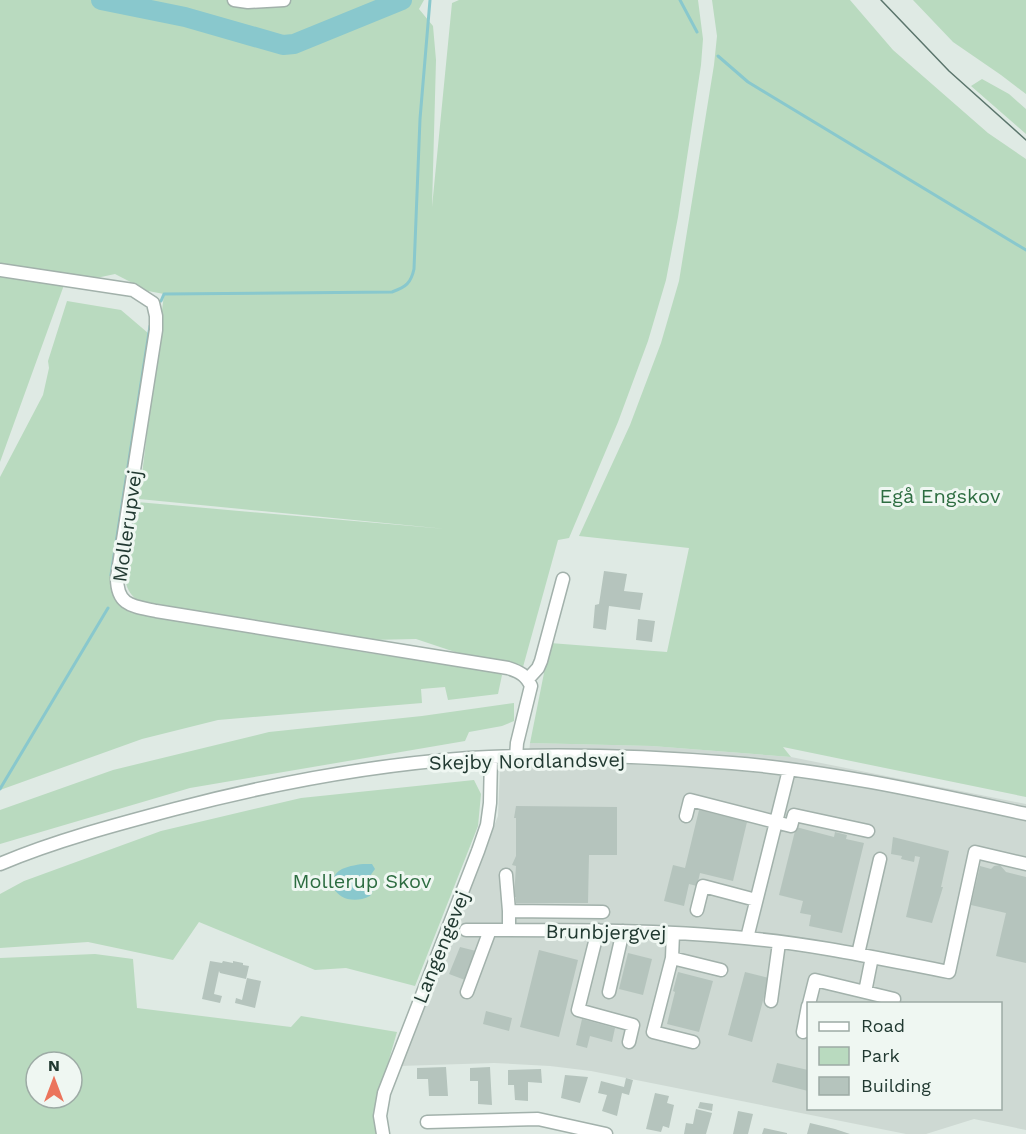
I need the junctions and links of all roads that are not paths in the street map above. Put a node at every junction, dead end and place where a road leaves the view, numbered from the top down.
1 (234, 0) edge
2 (284, 0) edge
3 (0, 270) edge
4 (563, 579) dead end
5 (528, 679) junction
6 (491, 757) junction
7 (516, 757) junction
8 (789, 770) junction
9 (1026, 814) edge
10 (686, 816) dead end
11 (776, 822) junction
12 (868, 831) dead end
13 (880, 859) dead end
14 (0, 864) edge
15 (1026, 864) edge
16 (506, 875) dead end
17 (756, 900) junction
18 (697, 910) dead end
19 (509, 911) junction
20 (603, 912) dead end
21 (466, 930) dead end
22 (490, 930) junction
23 (509, 930) junction
24 (598, 930) junction
25 (623, 931) junction
26 (673, 933) junction
27 (747, 938) junction
28 (779, 943) junction
29 (858, 954) junction
30 (872, 957) junction
31 (672, 958) junction
32 (721, 970) dead end
33 (467, 992) dead end
34 (609, 992) dead end
35 (865, 992) junction
36 (771, 1001) dead end
37 (810, 1002) edge
38 (893, 1002) edge
39 (807, 1013) edge
40 (802, 1032) dead end
41 (629, 1042) dead end
42 (693, 1042) dead end
43 (427, 1122) dead end
44 (383, 1134) edge
45 (606, 1134) edge

1 - 2 street
3 - 5 street, Mollerupvej
4 - 5 street
5 - 7 street
6 - 7 street, Skejby Nordlandsvej
6 - 14 street, Skejby Nordlandsvej
6 - 44 street, Langengevej
7 - 8 street, Skejby Nordlandsvej
8 - 9 street, Skejby Nordlandsvej
8 - 11 street
10 - 11 street
11 - 12 street
11 - 17 street
13 - 29 street
15 - 30 street, Brunbjergvej
16 - 19 street
17 - 18 street
17 - 27 street
19 - 20 street
19 - 23 street
21 - 22 street, Brunbjergvej
22 - 23 street, Brunbjergvej
22 - 33 street
23 - 24 street, Brunbjergvej
24 - 25 street, Brunbjergvej
24 - 41 street
25 - 26 street, Brunbjergvej
25 - 34 street
26 - 27 street, Brunbjergvej
26 - 31 street
27 - 28 street, Brunbjergvej
28 - 29 street, Brunbjergvej
28 - 36 street
29 - 30 street, Brunbjergvej
30 - 35 street
31 - 32 street
31 - 42 street
35 - 37 street
35 - 38 street
39 - 40 street
43 - 45 street

